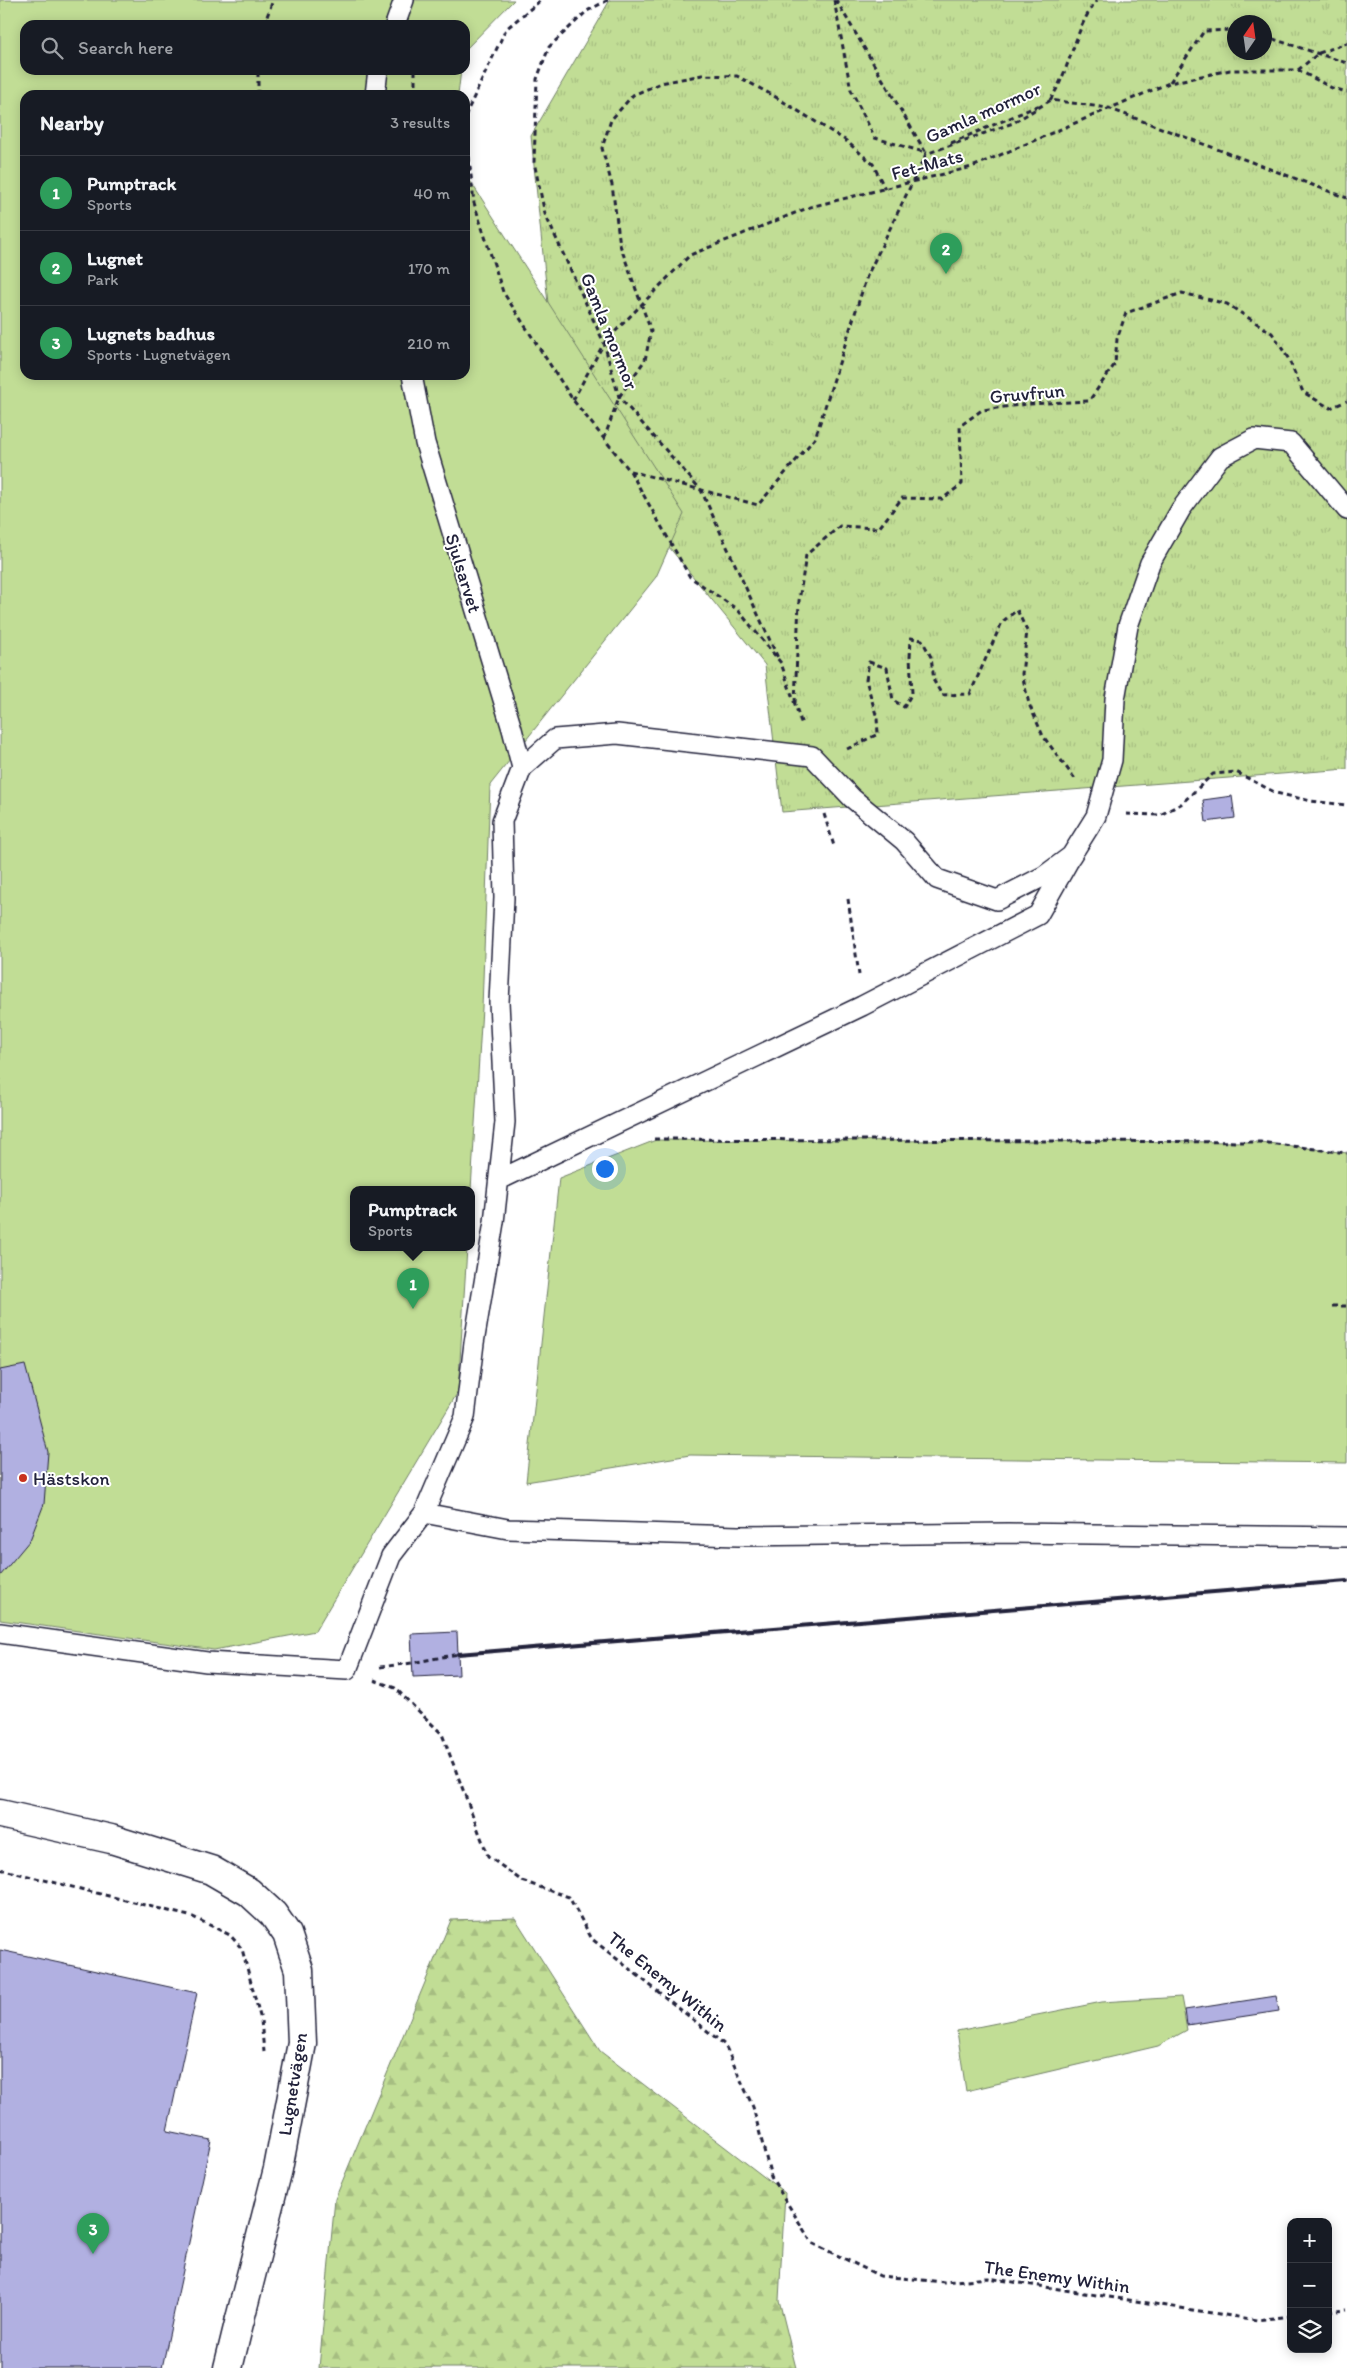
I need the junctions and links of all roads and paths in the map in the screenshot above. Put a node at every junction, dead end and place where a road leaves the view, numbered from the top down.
1 (272, 0) edge
2 (404, 0) edge
3 (541, 0) edge
4 (608, 0) edge
5 (835, 0) edge
6 (1097, 0) edge
7 (266, 20) edge
8 (396, 20) edge
9 (1227, 30) edge
10 (1272, 39) edge
11 (1347, 43) edge
12 (1319, 54) junction
13 (1347, 63) edge
14 (1298, 70) junction
15 (258, 75) edge
16 (377, 75) edge
17 (415, 75) edge
18 (1169, 83) junction
19 (258, 90) edge
20 (376, 90) edge
21 (415, 90) edge
22 (1347, 92) edge
23 (1051, 100) junction
24 (470, 105) edge
25 (1108, 108) junction
26 (926, 154) junction
27 (470, 167) edge
28 (911, 182) junction
29 (885, 189) junction
30 (1347, 198) edge
31 (641, 306) junction
32 (604, 344) junction
33 (413, 380) edge
34 (619, 397) junction
35 (573, 400) junction
36 (1347, 401) edge
37 (604, 439) junction
38 (630, 471) junction
39 (701, 490) junction
40 (1347, 510) edge
41 (781, 663) junction
42 (794, 703) junction
43 (878, 734) dead end
44 (812, 756) junction
45 (522, 768) junction
46 (1100, 802) junction
47 (1347, 805) edge
48 (823, 810) dead end
49 (834, 846) dead end
50 (1071, 856) junction
51 (848, 899) dead end
52 (862, 1006) junction
53 (656, 1140) dead end
54 (1347, 1153) edge
55 (499, 1180) junction
56 (1332, 1306) dead end
57 (1347, 1306) edge
58 (424, 1513) junction
59 (1347, 1537) edge
60 (0, 1633) edge
61 (458, 1654) dead end
62 (348, 1670) junction
63 (0, 1814) edge
64 (0, 1869) edge
65 (264, 2055) dead end
66 (1347, 2310) edge
67 (1332, 2312) edge
68 (1287, 2316) edge
69 (228, 2368) edge

1 - 7 path
2 - 8 lane
3 - 24 path
4 - 32 path, Gamla mormor
5 - 26 path
5 - 26 path, Gamla mormor
6 - 23 path, Gamla mormor
9 - 18 path
10 - 12 path
11 - 12 path
12 - 13 path
12 - 14 path
14 - 18 path, Fet-Mats
14 - 22 path, Fet-Mats
15 - 19 path
16 - 20 lane
17 - 21 path
18 - 25 path, Fet-Mats
23 - 25 path
23 - 26 path, Gamla mormor
23 - 26 path
25 - 28 path, Fet-Mats
25 - 30 path
26 - 28 path
27 - 35 path
28 - 29 path, Fet-Mats
28 - 39 path
29 - 31 path, Fet-Mats
29 - 31 path
31 - 32 path, Fet-Mats
31 - 34 path
32 - 34 path, Gamla mormor
32 - 35 path, Fet-Mats
33 - 45 lane, Sjulsarvet
34 - 37 path
34 - 39 path, Gamla mormor
35 - 37 path
36 - 42 path, Gruvfrun
37 - 38 path
38 - 39 path
38 - 41 path
39 - 41 path, Gamla mormor
40 - 46 lane
41 - 42 path
42 - 44 path
43 - 46 path
44 - 45 lane
44 - 50 lane
45 - 55 lane
46 - 47 path
46 - 50 lane
48 - 49 path
50 - 52 lane
51 - 52 path
52 - 55 lane
53 - 54 path
55 - 58 lane
56 - 57 path
58 - 59 lane
58 - 62 lane
60 - 62 lane
61 - 62 path
62 - 68 path, The Enemy Within
63 - 69 street, Lugnetvägen
64 - 65 path
66 - 67 path

